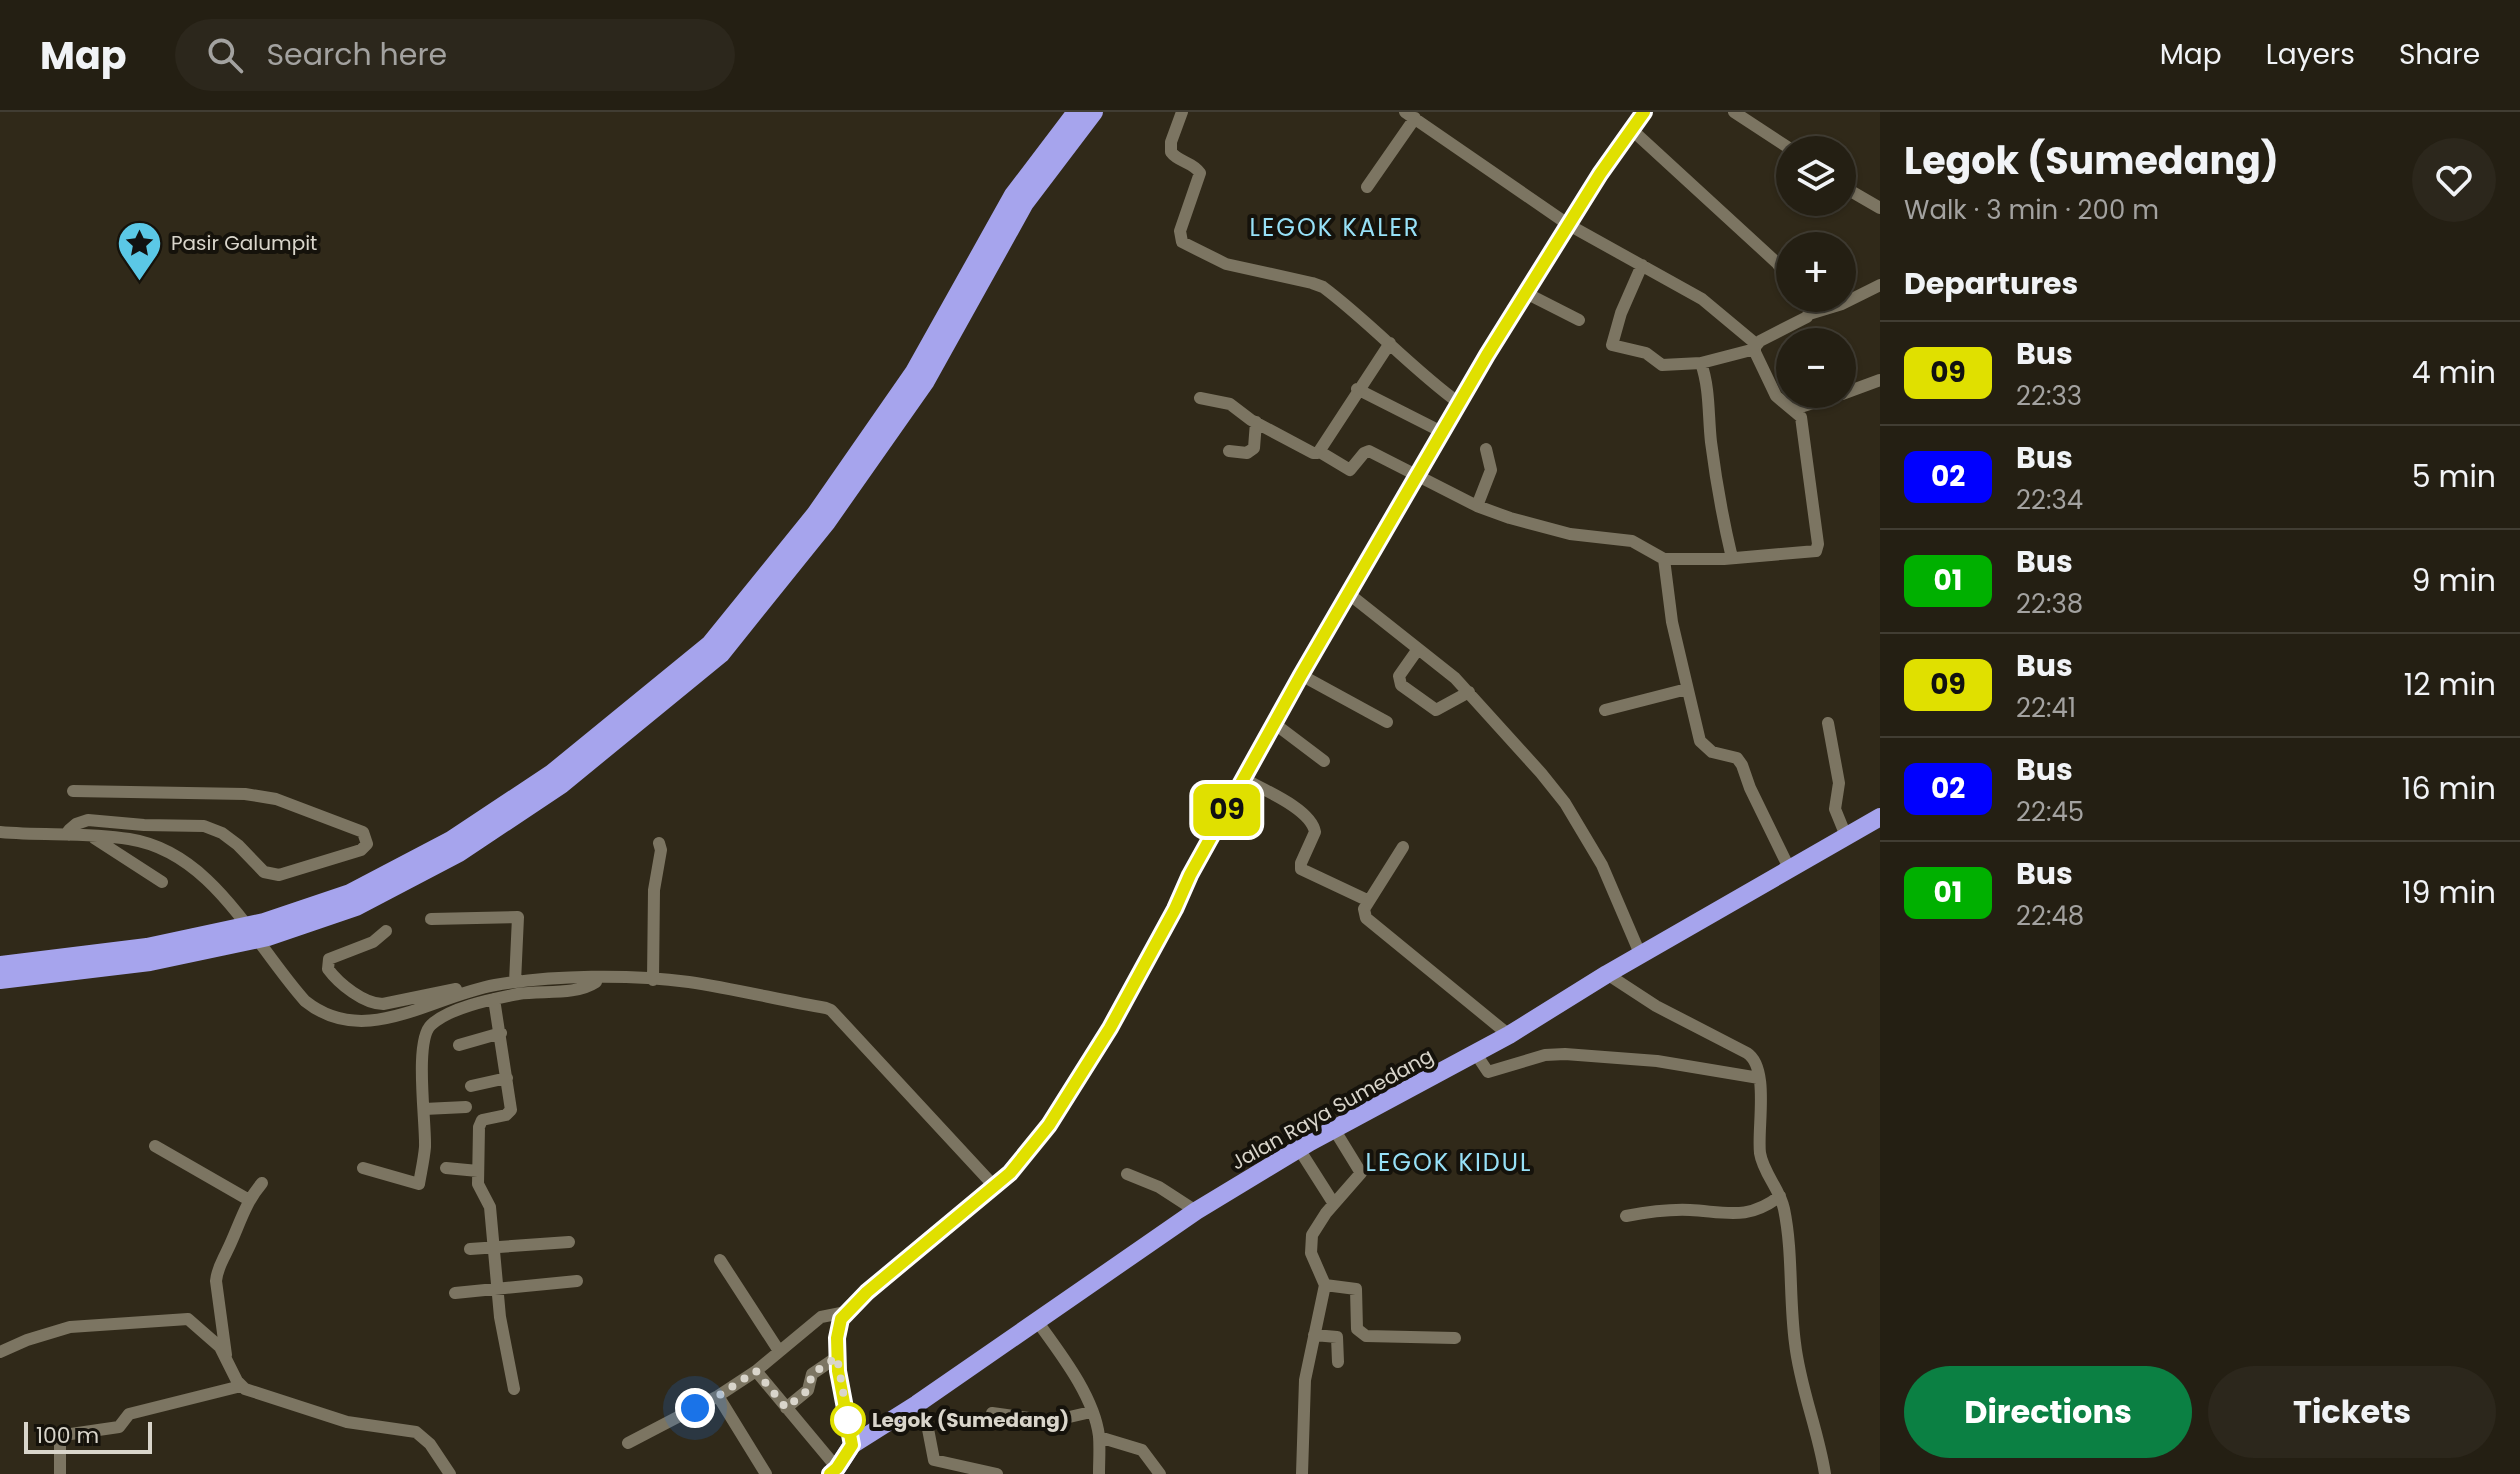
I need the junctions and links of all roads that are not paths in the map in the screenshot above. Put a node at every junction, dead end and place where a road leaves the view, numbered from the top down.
1 (1076, 112) edge
2 (1094, 112) edge
3 (1182, 112) edge
4 (1644, 112) edge
5 (1734, 112) edge
6 (1410, 115) edge
7 (1631, 129) junction
8 (1776, 140) edge
9 (1367, 187) dead end
10 (1856, 194) edge
11 (1880, 208) edge
12 (1569, 225) junction
13 (1776, 262) edge
14 (1642, 265) junction
15 (1880, 285) edge
16 (1526, 293) junction
17 (1809, 314) joint
18 (1579, 320) dead end
19 (1390, 343) junction
20 (1756, 346) junction
21 (1701, 363) junction
22 (1880, 380) edge
23 (1357, 389) junction
24 (1856, 389) edge
25 (1200, 398) dead end
26 (1459, 403) junction
27 (1797, 408) edge
28 (1794, 409) junction
29 (1256, 422) junction
30 (1442, 432) junction
31 (1486, 449) dead end
32 (1229, 451) dead end
33 (1320, 452) junction
34 (1417, 475) junction
35 (1477, 506) junction
36 (1732, 558) junction
37 (1664, 559) junction
38 (1349, 594) junction
39 (1418, 649) junction
40 (1301, 675) junction
41 (1687, 689) junction
42 (1469, 692) junction
43 (1605, 710) dead end
44 (1387, 722) dead end
45 (1828, 723) dead end
46 (1275, 724) junction
47 (1324, 761) dead end
48 (1244, 779) junction
49 (73, 791) dead end
50 (1880, 817) edge
51 (0, 832) edge
52 (69, 835) junction
53 (91, 836) junction
54 (1846, 836) junction
55 (659, 843) dead end
56 (1403, 847) dead end
57 (1790, 870) junction
58 (162, 882) dead end
59 (1369, 901) junction
60 (431, 919) dead end
61 (386, 931) dead end
62 (1641, 956) junction
63 (0, 965) edge
64 (1607, 974) junction
65 (599, 977) junction
66 (0, 980) edge
67 (653, 980) junction
68 (515, 982) junction
69 (467, 991) junction
70 (494, 999) junction
71 (501, 1033) junction
72 (1509, 1035) junction
73 (459, 1045) dead end
74 (1476, 1054) junction
75 (507, 1078) junction
76 (1759, 1078) junction
77 (471, 1086) dead end
78 (466, 1107) dead end
79 (424, 1109) junction
80 (1334, 1129) junction
81 (155, 1146) dead end
82 (1299, 1149) junction
83 (363, 1168) dead end
84 (446, 1168) dead end
85 (478, 1171) junction
86 (1127, 1174) dead end
87 (262, 1183) dead end
88 (995, 1187) junction
89 (1780, 1196) junction
90 (249, 1200) junction
91 (1334, 1204) junction
92 (1196, 1211) junction
93 (1626, 1216) dead end
94 (569, 1242) dead end
95 (492, 1247) junction
96 (470, 1249) dead end
97 (720, 1260) dead end
98 (577, 1281) dead end
99 (1325, 1285) junction
100 (499, 1289) junction
101 (455, 1293) dead end
102 (846, 1312) junction
103 (1037, 1321) junction
104 (1314, 1335) junction
105 (1455, 1338) dead end
106 (779, 1351) junction
107 (0, 1352) edge
108 (226, 1355) junction
109 (837, 1357) junction
110 (1338, 1362) dead end
111 (756, 1371) junction
112 (241, 1386) junction
113 (514, 1389) dead end
114 (718, 1396) junction
115 (917, 1404) junction
116 (786, 1408) junction
117 (1091, 1412) junction
118 (992, 1413) dead end
119 (1099, 1437) junction
120 (628, 1443) dead end
121 (852, 1445) junction
122 (833, 1471) edge
123 (60, 1474) edge
124 (450, 1474) edge
125 (766, 1474) edge
126 (997, 1474) edge
127 (1099, 1474) edge
128 (1160, 1474) edge
129 (1302, 1474) edge
130 (1825, 1474) edge

1 - 63 highway
2 - 66 highway
3 - 19 street
4 - 7 street
5 - 8 street
6 - 9 street
6 - 12 street
7 - 12 street
7 - 13 street
10 - 11 street
12 - 14 street
12 - 16 street
14 - 20 street
14 - 21 street
15 - 17 street
16 - 18 street
16 - 26 street
17 - 20 street
19 - 23 street
19 - 26 street
20 - 21 street
20 - 28 street
21 - 36 street
22 - 24 street
23 - 30 street
23 - 33 street
25 - 29 street
26 - 30 street
27 - 28 street
28 - 36 street
29 - 32 street
29 - 33 street
30 - 34 street
31 - 35 street
33 - 34 street
34 - 35 street
34 - 38 street
35 - 37 street
36 - 37 street
37 - 41 street
38 - 39 street
38 - 40 street
39 - 42 street
39 - 42 street
40 - 44 street
40 - 46 street
41 - 43 street
41 - 57 street
42 - 62 street
45 - 54 street
46 - 47 street
46 - 48 street
48 - 59 street
48 - 88 street
49 - 52 street
50 - 54 highway, Jalan Raya Sumedang
51 - 52 street
52 - 53 street
53 - 58 street
53 - 69 street
54 - 57 highway, Jalan Raya Sumedang
55 - 67 street
56 - 59 street
57 - 62 highway, Jalan Raya Sumedang
59 - 72 street
60 - 68 street
61 - 69 street
62 - 64 highway, Jalan Raya Sumedang
64 - 72 highway, Jalan Raya Sumedang
64 - 76 street
65 - 67 street
65 - 68 street
65 - 70 street
67 - 88 street
68 - 69 street
70 - 71 street
70 - 79 street
71 - 73 street
71 - 75 street
72 - 74 highway, Jalan Raya Sumedang
74 - 76 street
74 - 80 highway, Jalan Raya Sumedang
75 - 77 street
75 - 85 street
76 - 89 street
78 - 79 street
79 - 83 street
80 - 82 highway, Jalan Raya Sumedang
80 - 91 street
81 - 90 street
82 - 91 street
82 - 92 highway, Jalan Raya Sumedang
84 - 85 street
85 - 95 street
86 - 92 street
87 - 90 street
88 - 102 street
89 - 93 street
89 - 130 street
90 - 108 street
91 - 99 street
92 - 103 highway, Jalan Raya Sumedang
94 - 95 street
95 - 96 street
95 - 100 street
97 - 106 street
98 - 100 street
99 - 104 street
99 - 105 street
100 - 101 street
100 - 113 street
102 - 106 street
102 - 109 street
103 - 115 highway, Jalan Raya Sumedang
103 - 117 street
104 - 110 street
104 - 129 street
106 - 111 street
107 - 108 street
108 - 112 street
109 - 116 street
109 - 121 street
111 - 114 street
111 - 116 street
112 - 123 street
112 - 124 street
114 - 120 street
114 - 125 street
115 - 121 highway, Jalan Raya Sumedang
115 - 126 street
116 - 122 street
117 - 118 street
117 - 119 street
119 - 127 street
119 - 128 street
121 - 122 highway, Jalan Raya Sumedang

